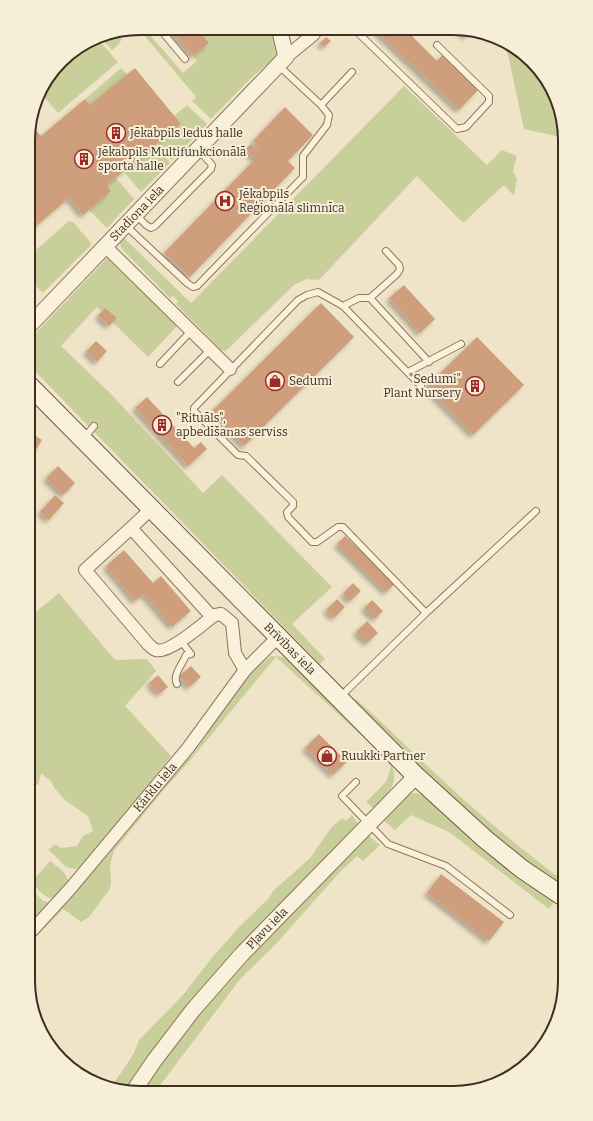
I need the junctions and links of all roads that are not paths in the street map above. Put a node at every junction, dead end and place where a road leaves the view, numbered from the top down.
1 (165, 35) edge
2 (280, 35) edge
3 (311, 35) edge
4 (360, 35) edge
5 (437, 45) dead end
6 (185, 59) dead end
7 (282, 61) junction
8 (352, 72) dead end
9 (321, 105) junction
10 (198, 149) junction
11 (135, 214) junction
12 (124, 225) junction
13 (105, 246) junction
14 (386, 251) dead end
15 (370, 298) junction
16 (343, 306) junction
17 (35, 320) edge
18 (191, 331) junction
19 (461, 344) dead end
20 (210, 350) junction
21 (429, 362) junction
22 (160, 364) dead end
23 (230, 369) junction
24 (408, 372) junction
25 (178, 382) dead end
26 (421, 386) dead end
27 (35, 390) edge
28 (151, 509) junction
29 (536, 511) dead end
30 (131, 528) junction
31 (426, 613) junction
32 (212, 617) junction
33 (278, 637) junction
34 (181, 641) junction
35 (245, 670) junction
36 (177, 684) dead end
37 (340, 698) junction
38 (416, 776) junction
39 (356, 782) dead end
40 (369, 824) junction
41 (558, 893) edge
42 (510, 915) dead end
43 (35, 927) edge
44 (137, 1086) edge

1 - 6 lane
2 - 7 street
3 - 7 street, Stadiona iela
4 - 5 lane
7 - 9 lane
7 - 10 street, Stadiona iela
8 - 9 lane
9 - 12 lane
10 - 11 street, Stadiona iela
10 - 11 lane
11 - 12 street, Stadiona iela
12 - 13 street, Stadiona iela
13 - 17 street, Stadiona iela
13 - 18 street
14 - 15 lane
15 - 16 lane
15 - 21 lane
16 - 23 lane
16 - 24 lane
18 - 20 street
18 - 22 lane
19 - 21 lane
20 - 23 street
20 - 25 lane
21 - 24 lane
23 - 31 lane
24 - 26 lane
27 - 28 main road, Brīvības iela
28 - 30 street
28 - 33 main road, Brīvības iela
29 - 31 lane
30 - 32 street
30 - 34 street
31 - 37 lane
32 - 34 street
32 - 35 street
33 - 35 street, Kārklu iela
33 - 37 main road, Brīvības iela
34 - 36 lane
35 - 43 street, Kārklu iela
37 - 38 main road, Brīvības iela
38 - 40 street, Pļavu iela
38 - 41 main road, Brīvības iela
39 - 40 lane
40 - 42 lane
40 - 44 street, Pļavu iela

